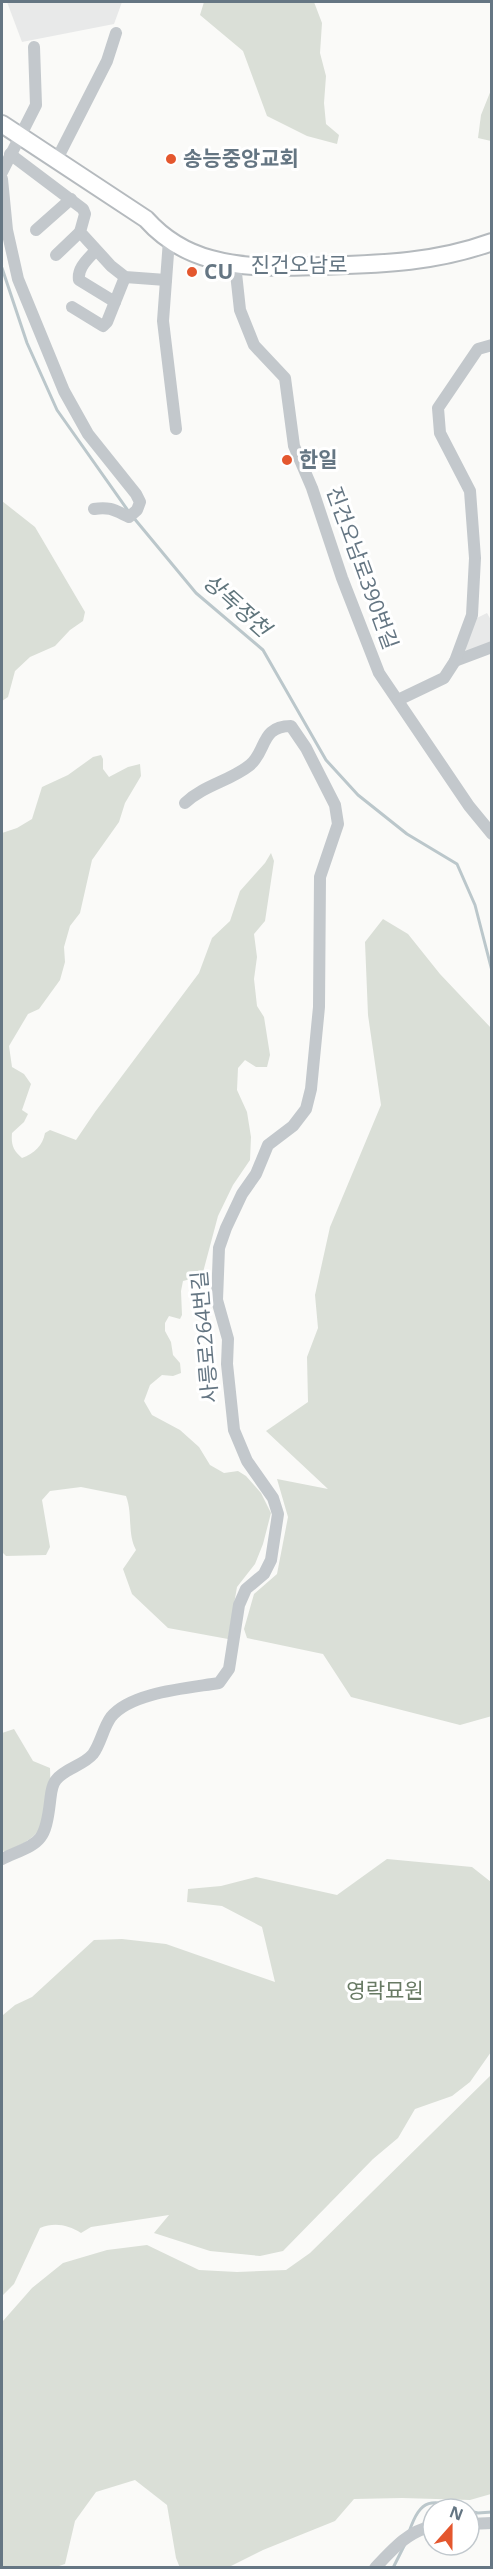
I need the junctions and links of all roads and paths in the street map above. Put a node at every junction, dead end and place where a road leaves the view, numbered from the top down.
1 (116, 33) dead end
2 (34, 47) dead end
3 (9, 129) edge
4 (10, 154) junction
5 (56, 161) junction
6 (2, 172) edge
7 (2, 179) edge
8 (71, 199) junction
9 (36, 230) dead end
10 (80, 232) junction
11 (170, 240) junction
12 (492, 242) edge
13 (95, 251) junction
14 (56, 255) dead end
15 (235, 264) junction
16 (126, 277) junction
17 (166, 280) junction
18 (115, 302) junction
19 (72, 307) dead end
20 (492, 345) edge
21 (176, 429) dead end
22 (94, 510) dead end
23 (492, 647) edge
24 (455, 661) junction
25 (398, 700) junction
26 (185, 803) dead end
27 (492, 834) edge
28 (2, 1859) edge
29 (421, 2529) edge
30 (375, 2568) edge

1 - 5 street
2 - 3 street
3 - 4 street
3 - 5 main road, 진건오남로
4 - 6 street
4 - 8 street
5 - 11 main road, 진건오남로
7 - 22 street
8 - 9 street
8 - 10 street
10 - 13 street
10 - 14 street
11 - 15 main road, 진건오남로
11 - 17 street
12 - 15 main road, 진건오남로
13 - 16 street
13 - 18 street
15 - 25 street, 진건오남로390번길
16 - 17 street
16 - 18 street
17 - 21 street
18 - 19 street
20 - 24 street
23 - 24 street
24 - 25 street
25 - 27 street, 진건오남로390번길
26 - 28 street, 사릉로264번길
29 - 30 street

